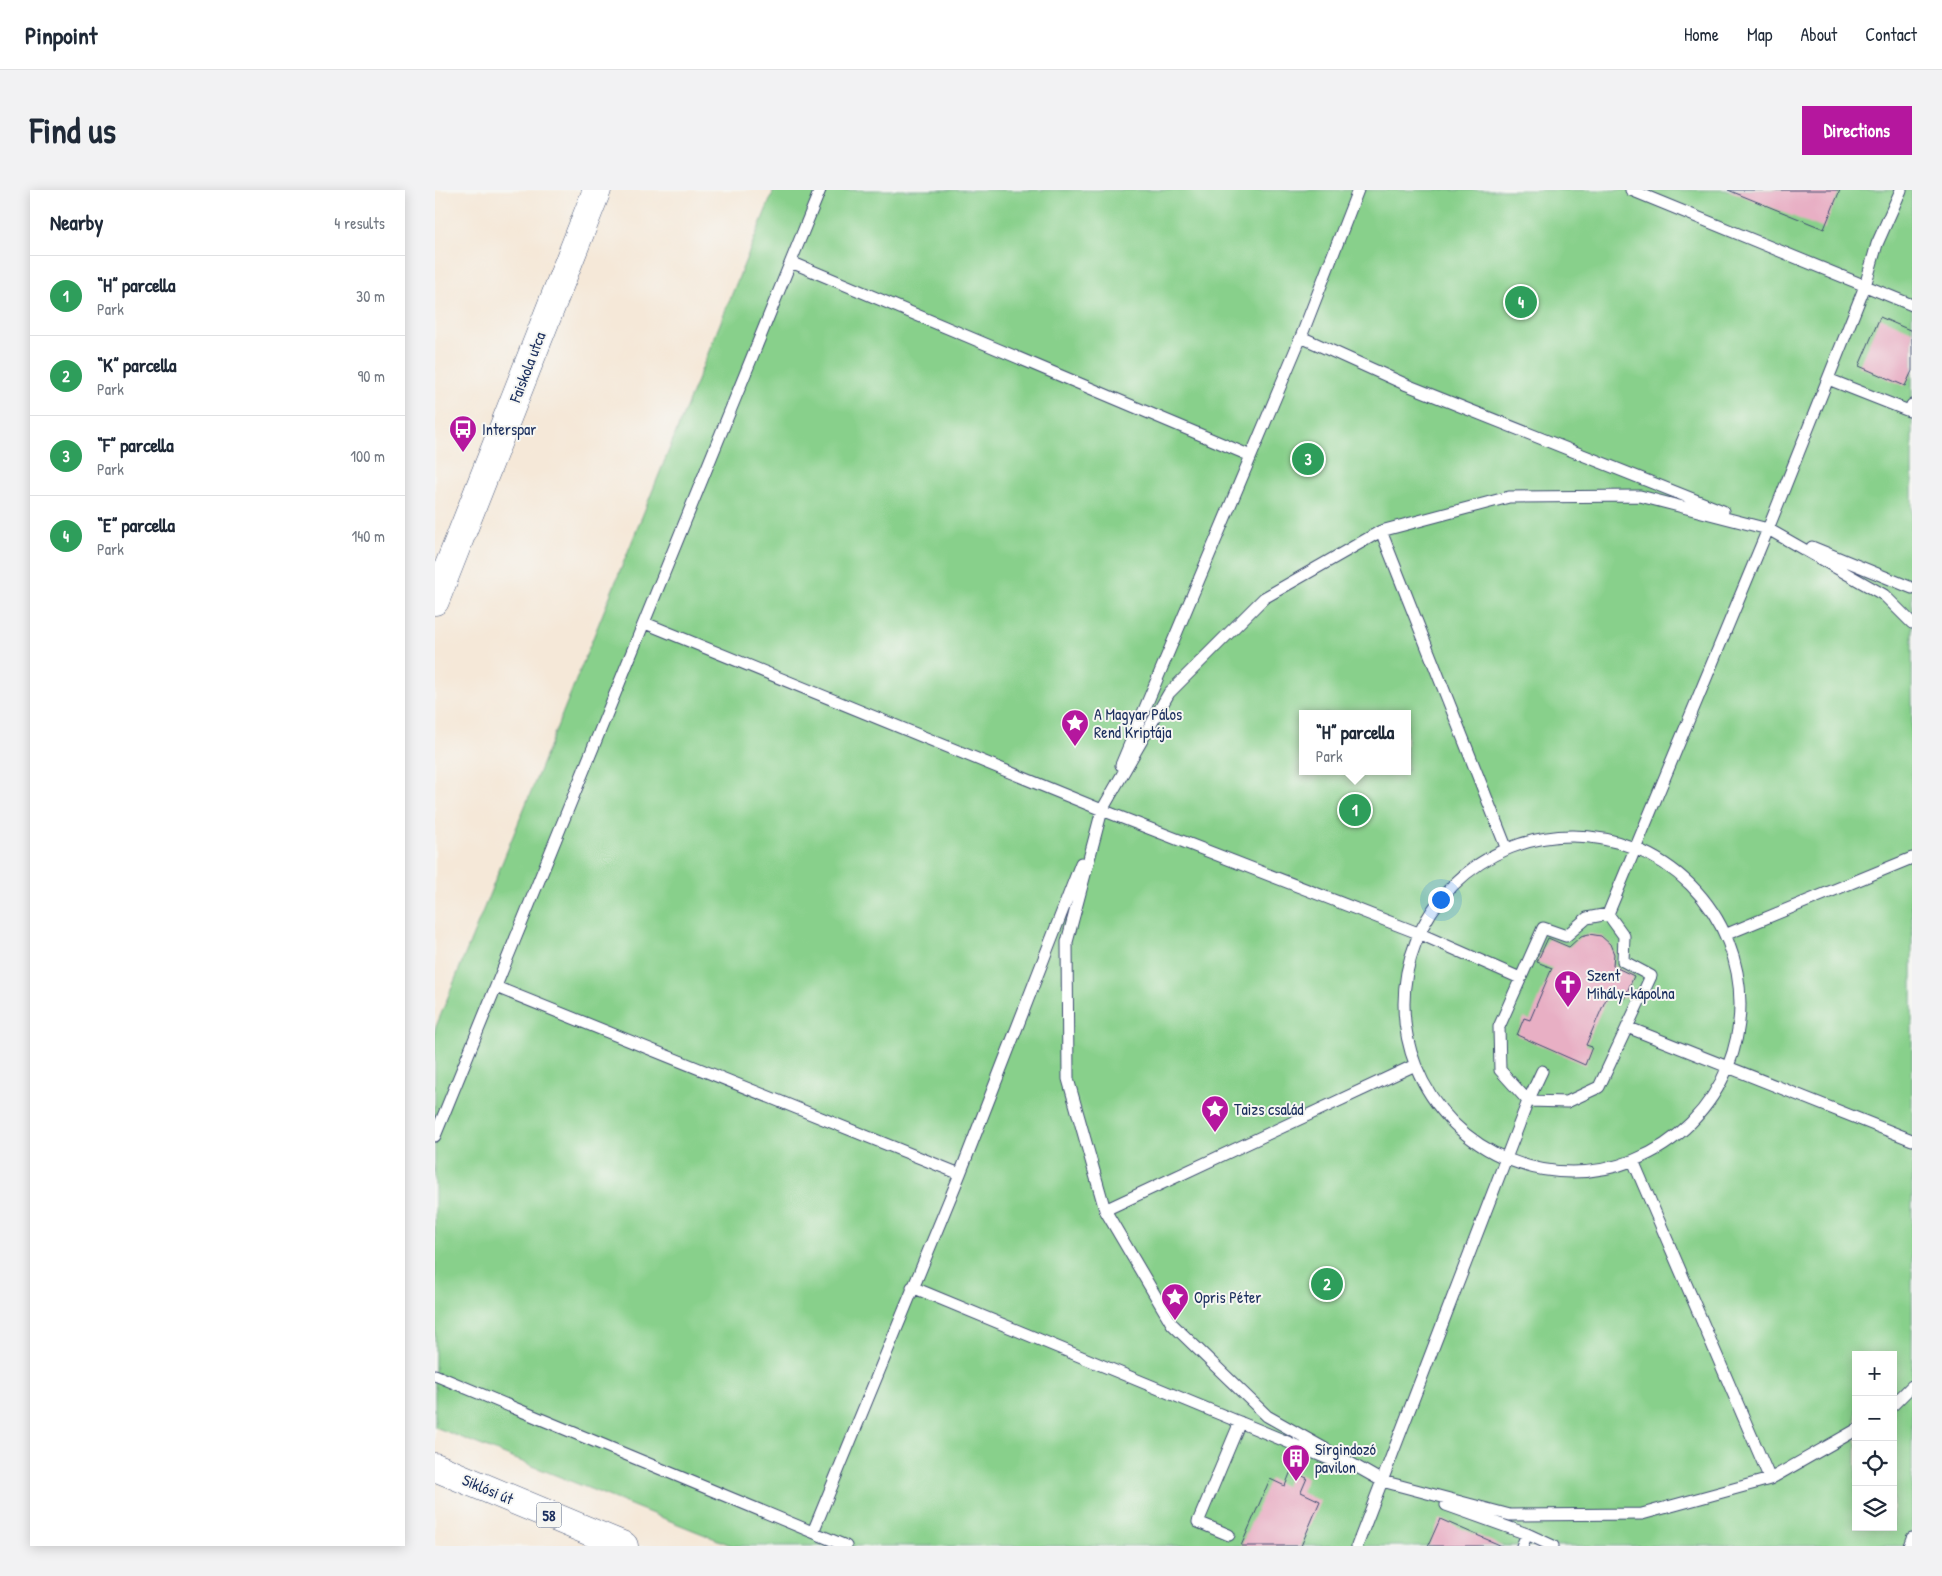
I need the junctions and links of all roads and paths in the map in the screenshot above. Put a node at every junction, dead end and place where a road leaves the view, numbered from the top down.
1 (597, 190) edge
2 (821, 190) edge
3 (1358, 190) edge
4 (1631, 190) edge
5 (1901, 190) edge
6 (791, 262) junction
7 (1865, 286) junction
8 (1912, 305) edge
9 (1301, 337) junction
10 (1827, 379) junction
11 (1912, 405) edge
12 (1251, 456) junction
13 (1768, 530) junction
14 (1381, 531) junction
15 (1912, 588) edge
16 (435, 601) edge
17 (645, 623) junction
18 (1912, 623) edge
19 (1102, 810) junction
20 (1506, 847) junction
21 (1637, 847) junction
22 (1912, 858) edge
23 (1608, 914) junction
24 (1417, 933) junction
25 (1727, 934) junction
26 (1520, 978) junction
27 (496, 986) junction
28 (1627, 1027) junction
29 (1413, 1066) junction
30 (1730, 1068) junction
31 (1542, 1071) dead end
32 (1528, 1101) junction
33 (435, 1136) edge
34 (1912, 1140) edge
35 (1506, 1159) junction
36 (1634, 1162) junction
37 (960, 1174) junction
38 (1105, 1210) junction
39 (912, 1287) junction
40 (435, 1375) edge
41 (1912, 1386) edge
42 (1897, 1401) edge
43 (1240, 1422) junction
44 (1852, 1432) edge
45 (435, 1467) edge
46 (1770, 1479) junction
47 (1382, 1481) junction
48 (813, 1532) junction
49 (1527, 1534) junction
50 (1229, 1535) dead end
51 (1912, 1538) edge
52 (624, 1546) edge
53 (846, 1546) edge
54 (1357, 1546) edge
55 (1522, 1546) edge
56 (1553, 1546) edge
57 (1909, 1546) edge

1 - 16 street, Faiskola utca
2 - 6 lane
3 - 9 lane
4 - 7 lane
5 - 7 lane
6 - 12 lane
6 - 17 lane
7 - 8 lane
7 - 10 lane
9 - 12 lane
9 - 13 lane
10 - 11 lane
10 - 13 lane
12 - 19 lane
13 - 14 lane
13 - 15 lane
13 - 18 lane
13 - 21 lane
14 - 19 lane
14 - 20 lane
17 - 19 lane
17 - 27 lane
19 - 24 lane
19 - 37 lane
19 - 38 lane
20 - 21 lane
20 - 24 lane
21 - 23 lane
21 - 25 lane
22 - 25 lane
23 - 26 lane
23 - 28 lane
24 - 26 lane
24 - 29 lane
25 - 30 lane
26 - 32 lane
27 - 33 lane
27 - 37 lane
28 - 30 lane
28 - 32 lane
29 - 35 lane
29 - 38 lane
30 - 34 lane
30 - 36 lane
31 - 32 lane
32 - 35 lane
35 - 36 lane
35 - 47 lane
36 - 46 lane
37 - 39 lane
38 - 47 lane
39 - 43 lane
39 - 48 lane
40 - 48 lane
41 - 42 lane
43 - 47 lane
43 - 50 lane
44 - 46 lane
45 - 52 street, Siklósi út / 58
46 - 47 lane
47 - 49 lane
47 - 54 lane
48 - 53 lane
49 - 55 lane
49 - 56 lane
51 - 57 lane

